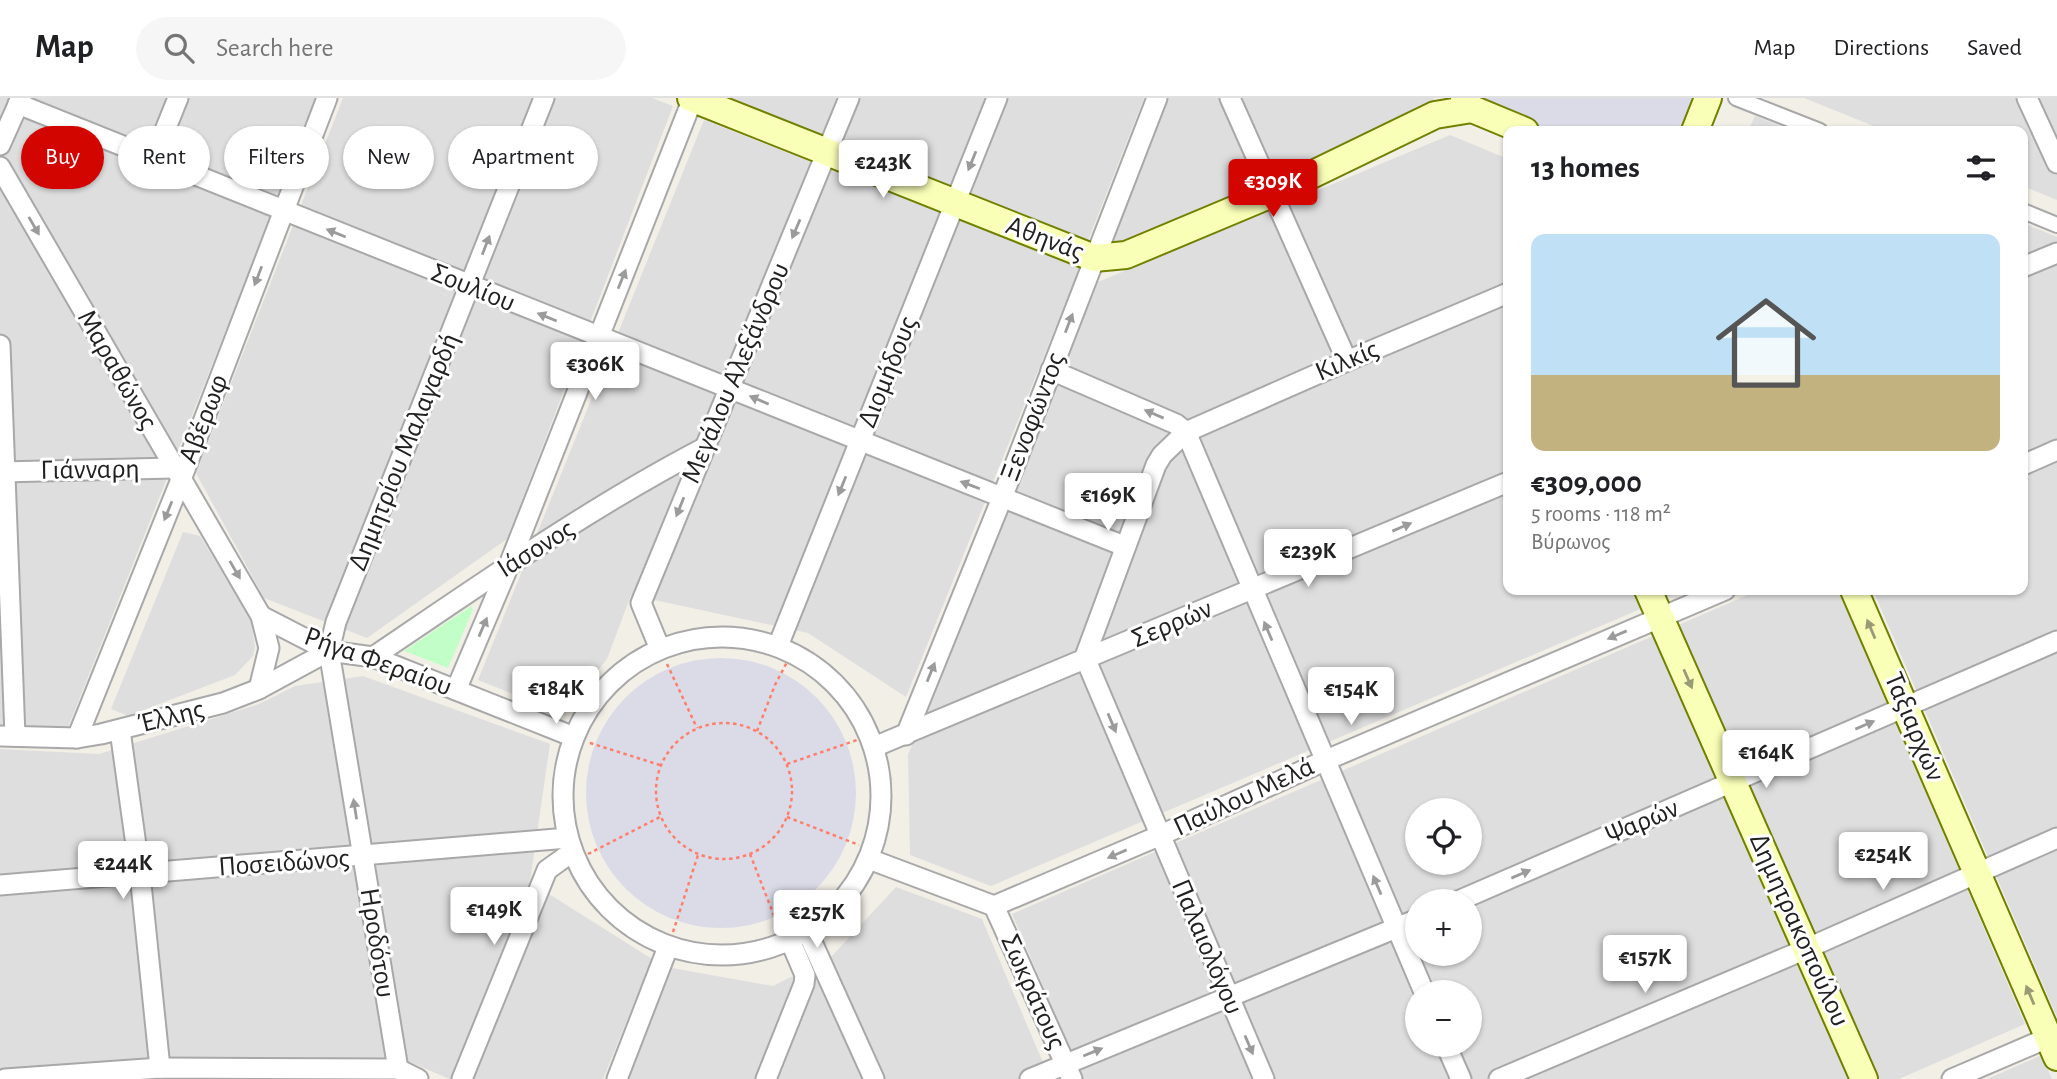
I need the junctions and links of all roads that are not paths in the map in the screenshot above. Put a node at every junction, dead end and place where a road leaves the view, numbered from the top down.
1 (178, 98) edge
2 (327, 98) edge
3 (544, 98) edge
4 (692, 98) edge
5 (849, 98) edge
6 (997, 98) edge
7 (1157, 98) edge
8 (1230, 98) edge
9 (1708, 98) edge
10 (1736, 98) edge
11 (2027, 98) edge
12 (20, 101) edge
13 (1468, 104) edge
14 (1438, 106) edge
15 (167, 126) edge
16 (1514, 126) edge
17 (1697, 126) edge
18 (1807, 126) edge
19 (118, 144) edge
20 (0, 145) edge
21 (828, 152) junction
22 (2057, 163) edge
23 (0, 167) edge
24 (210, 182) edge
25 (1274, 193) junction
26 (955, 203) junction
27 (283, 211) junction
28 (2028, 213) edge
29 (2057, 225) edge
30 (2057, 253) edge
31 (1094, 258) junction
32 (2028, 265) edge
33 (470, 286) junction
34 (1503, 295) edge
35 (599, 337) junction
36 (0, 345) edge
37 (1347, 361) junction
38 (1051, 370) junction
39 (730, 387) junction
40 (1186, 432) junction
41 (860, 442) junction
42 (704, 448) junction
43 (2057, 450) edge
44 (2028, 462) edge
45 (3, 472) edge
46 (178, 473) junction
47 (1503, 484) edge
48 (1002, 498) junction
49 (1125, 546) junction
50 (509, 565) junction
51 (1251, 590) junction
52 (1650, 595) edge
53 (1713, 595) edge
54 (1856, 595) edge
55 (261, 616) junction
56 (1660, 617) junction
57 (2057, 642) edge
58 (660, 649) junction
59 (785, 649) junction
60 (329, 651) junction
61 (373, 657) junction
62 (1086, 660) junction
63 (259, 689) junction
64 (456, 690) junction
65 (1905, 707) junction
66 (120, 730) junction
67 (906, 735) junction
68 (77, 737) junction
69 (573, 737) junction
70 (4, 738) edge
71 (872, 741) junction
72 (1324, 761) junction
73 (1733, 782) junction
74 (1161, 835) junction
75 (2057, 838) edge
76 (572, 850) junction
77 (870, 855) junction
78 (363, 856) junction
79 (1977, 872) junction
80 (141, 874) junction
81 (0, 885) edge
82 (1482, 891) edge
83 (994, 906) junction
84 (1405, 924) edge
85 (1396, 928) junction
86 (794, 938) junction
87 (668, 947) junction
88 (1806, 948) junction
89 (814, 971) junction
90 (1419, 980) edge
91 (1228, 996) junction
92 (2054, 1043) edge
93 (1452, 1057) edge
94 (160, 1068) junction
95 (398, 1069) junction
96 (1068, 1071) edge
97 (5, 1079) edge
98 (418, 1079) edge
99 (462, 1079) edge
100 (617, 1079) edge
101 (766, 1079) edge
102 (874, 1079) edge
103 (1030, 1079) edge
104 (1264, 1079) edge
105 (1461, 1079) edge
106 (1499, 1079) edge
107 (1864, 1079) edge
108 (1952, 1079) edge

1 - 15 street
2 - 27 street, Αβέρωφ
33 -> 3 street, Δημητρίου Μαλαγαρδή
4 - 21 main road, Αθηνάς
35 -> 4 street
5 - 21 street, Μεγάλου Αλεξάνδρου
6 -> 26 street, Διομήδους
7 - 31 street, Ξενοφώντος
8 - 25 street
9 - 17 main road
10 - 18 street
11 - 22 street
12 - 19 street, Σουλίου
12 - 20 street
13 - 14 main road, Αθηνάς
13 - 16 main road
14 - 25 main road, Αθηνάς
21 - 26 main road, Αθηνάς
21 -> 39 street, Μεγάλου Αλεξάνδρου
23 -> 46 street, Μαραθώνος
24 - 27 street, Σουλίου
25 - 31 main road, Αθηνάς
25 - 37 street
26 - 31 main road, Αθηνάς
26 - 41 street, Διομήδους
33 -> 27 street, Σουλίου
27 -> 46 street, Αβέρωφ
28 - 29 street
30 - 32 street
38 -> 31 street, Ξενοφώντος
35 -> 33 street, Σουλίου
33 - 60 street, Δημητρίου Μαλαγαρδή
34 - 37 street, Κιλκίς
35 - 39 street, Σουλίου
35 - 50 street
36 - 45 street
37 - 40 street, Κιλκίς
40 -> 38 street
38 - 48 street, Ξενοφώντος
41 -> 39 street, Σουλίου
39 - 42 street, Μεγάλου Αλεξάνδρου
40 - 49 street
40 - 51 street
48 -> 41 street, Σουλίου
41 -> 59 street, Διομήδους
42 - 50 street, Ιάσονος
42 -> 58 street, Μεγάλου Αλεξάνδρου
43 - 44 street
45 - 46 street, Γιάνναρη
45 - 70 street
46 -> 55 street, Μαραθώνος
46 -> 68 street, Αβέρωφ
51 -> 47 street, Σερρών
48 - 49 street, Σουλίου
67 -> 48 street, Ξενοφώντος
49 - 62 street
50 - 61 street, Ιάσονος
64 -> 50 street
51 - 62 street, Σερρών
72 -> 51 street
52 - 56 main road, Δημητρακοπούλου
53 - 56 street, Παύλου Μελά
65 -> 54 main road, Ταξιαρχών
55 - 60 street, Ρήγα Φεραίου
55 - 63 street, Μαραθώνος
56 -> 72 street, Παύλου Μελά
56 -> 73 main road, Δημητρακοπούλου
57 - 65 street, Ψαρών
58 - 59 street
58 - 69 street
59 - 71 street
60 - 61 street, Ρήγα Φεραίου
60 - 63 street, Έλλης
78 -> 60 street, Ηροδότου
61 - 64 street, Ρήγα Φεραίου
62 - 67 street, Σερρών
62 -> 74 street, Παλαιολόγου
63 - 66 street, Έλλης
64 - 69 street, Ρήγα Φεραίου
73 -> 65 street, Ψαρών
65 - 79 main road, Ταξιαρχών
66 - 68 street, Έλλης
66 - 80 street
67 - 71 street, Σερρών
68 - 70 street, Έλλης
69 - 76 street
71 - 77 street
72 - 74 street, Παύλου Μελά
85 -> 72 street
82 -> 73 street, Ψαρών
73 - 88 main road, Δημητρακοπούλου
74 -> 83 street, Παύλου Μελά
74 - 91 street, Παλαιολόγου
75 - 79 street
76 - 78 street, Ποσειδώνος
76 - 87 street
76 - 99 street
77 - 83 street
77 - 86 street
78 - 80 street, Ποσειδώνος
78 - 95 street, Ηροδότου
79 - 88 street
92 -> 79 main road, Ταξιαρχών
80 - 81 street, Ποσειδώνος
80 - 94 street
83 - 96 street, Σωκράτους
84 - 85 street
85 - 90 street
85 - 91 street
86 - 87 street
86 - 89 street
87 - 100 street
88 - 106 street
88 - 107 main road, Δημητρακοπούλου
89 - 101 street
89 - 102 street
96 -> 91 street
91 -> 104 street, Παλαιολόγου
92 - 108 street
93 - 105 street
94 - 95 street
94 - 97 street
95 - 98 street
96 - 103 street

